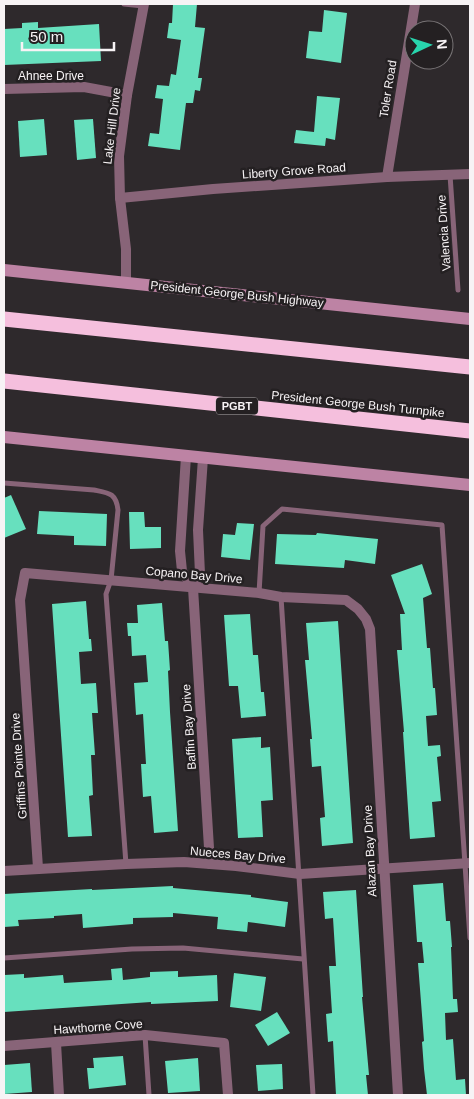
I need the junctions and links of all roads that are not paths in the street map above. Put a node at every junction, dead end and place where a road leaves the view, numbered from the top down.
1 (124, 4) edge
2 (415, 4) edge
3 (143, 5) edge
4 (4, 89) edge
5 (127, 95) junction
6 (470, 174) edge
7 (450, 175) junction
8 (387, 178) junction
9 (120, 198) junction
10 (4, 270) edge
11 (126, 283) junction
12 (458, 290) dead end
13 (4, 319) edge
14 (470, 319) edge
15 (470, 367) edge
16 (4, 382) edge
17 (470, 431) edge
18 (4, 437) edge
19 (186, 456) junction
20 (204, 458) junction
21 (4, 483) edge
22 (470, 485) edge
23 (24, 573) joint
24 (111, 580) junction
25 (193, 588) junction
26 (259, 593) junction
27 (281, 597) junction
28 (358, 609) joint
29 (468, 863) edge
30 (126, 864) junction
31 (210, 864) junction
32 (38, 868) junction
33 (383, 868) junction
34 (4, 870) edge
35 (300, 874) junction
36 (470, 938) edge
37 (4, 958) edge
38 (303, 959) junction
39 (145, 1036) junction
40 (56, 1043) junction
41 (4, 1046) edge
42 (59, 1095) edge
43 (149, 1095) edge
44 (228, 1095) edge
45 (313, 1095) edge
46 (398, 1095) edge

1 - 3 lane
2 - 8 street, Toler Road
3 - 5 street, Lake Hill Drive
4 - 5 street, Ahnee Drive
5 - 9 street, Lake Hill Drive
6 - 7 street, Liberty Grove Road
7 - 8 street, Liberty Grove Road
7 - 12 lane, Valencia Drive
8 - 9 street, Liberty Grove Road
9 - 11 street, Lake Hill Drive
10 - 11 main road, President George Bush Highway
11 - 14 main road, President George Bush Highway
13 - 15 highway
16 - 17 highway, President George Bush Turnpike / PGBT
18 - 19 main road
19 - 20 main road
19 - 25 street, Baffin Bay Drive
20 - 22 main road
20 - 25 street, Baffin Bay Drive
21 - 24 lane
23 - 24 street, Copano Bay Drive
23 - 32 street, Griffins Pointe Drive
24 - 25 street, Copano Bay Drive
24 - 30 lane
25 - 26 street, Copano Bay Drive
25 - 31 street, Baffin Bay Drive
26 - 27 street, Copano Bay Drive
26 - 29 lane
27 - 28 street, Copano Bay Drive
27 - 35 lane
28 - 33 street, Alazan Bay Drive
29 - 33 street, Nueces Bay Drive
29 - 36 lane
30 - 31 street, Nueces Bay Drive
30 - 32 street, Nueces Bay Drive
31 - 35 street, Nueces Bay Drive
32 - 34 street, Nueces Bay Drive
33 - 35 street, Nueces Bay Drive
33 - 46 street, Alazan Bay Drive
35 - 38 lane
37 - 38 lane
38 - 45 lane
39 - 40 street, Hawthorne Cove
39 - 43 lane
39 - 44 street, Hawthorne Cove
40 - 41 street, Hawthorne Cove
40 - 42 street

